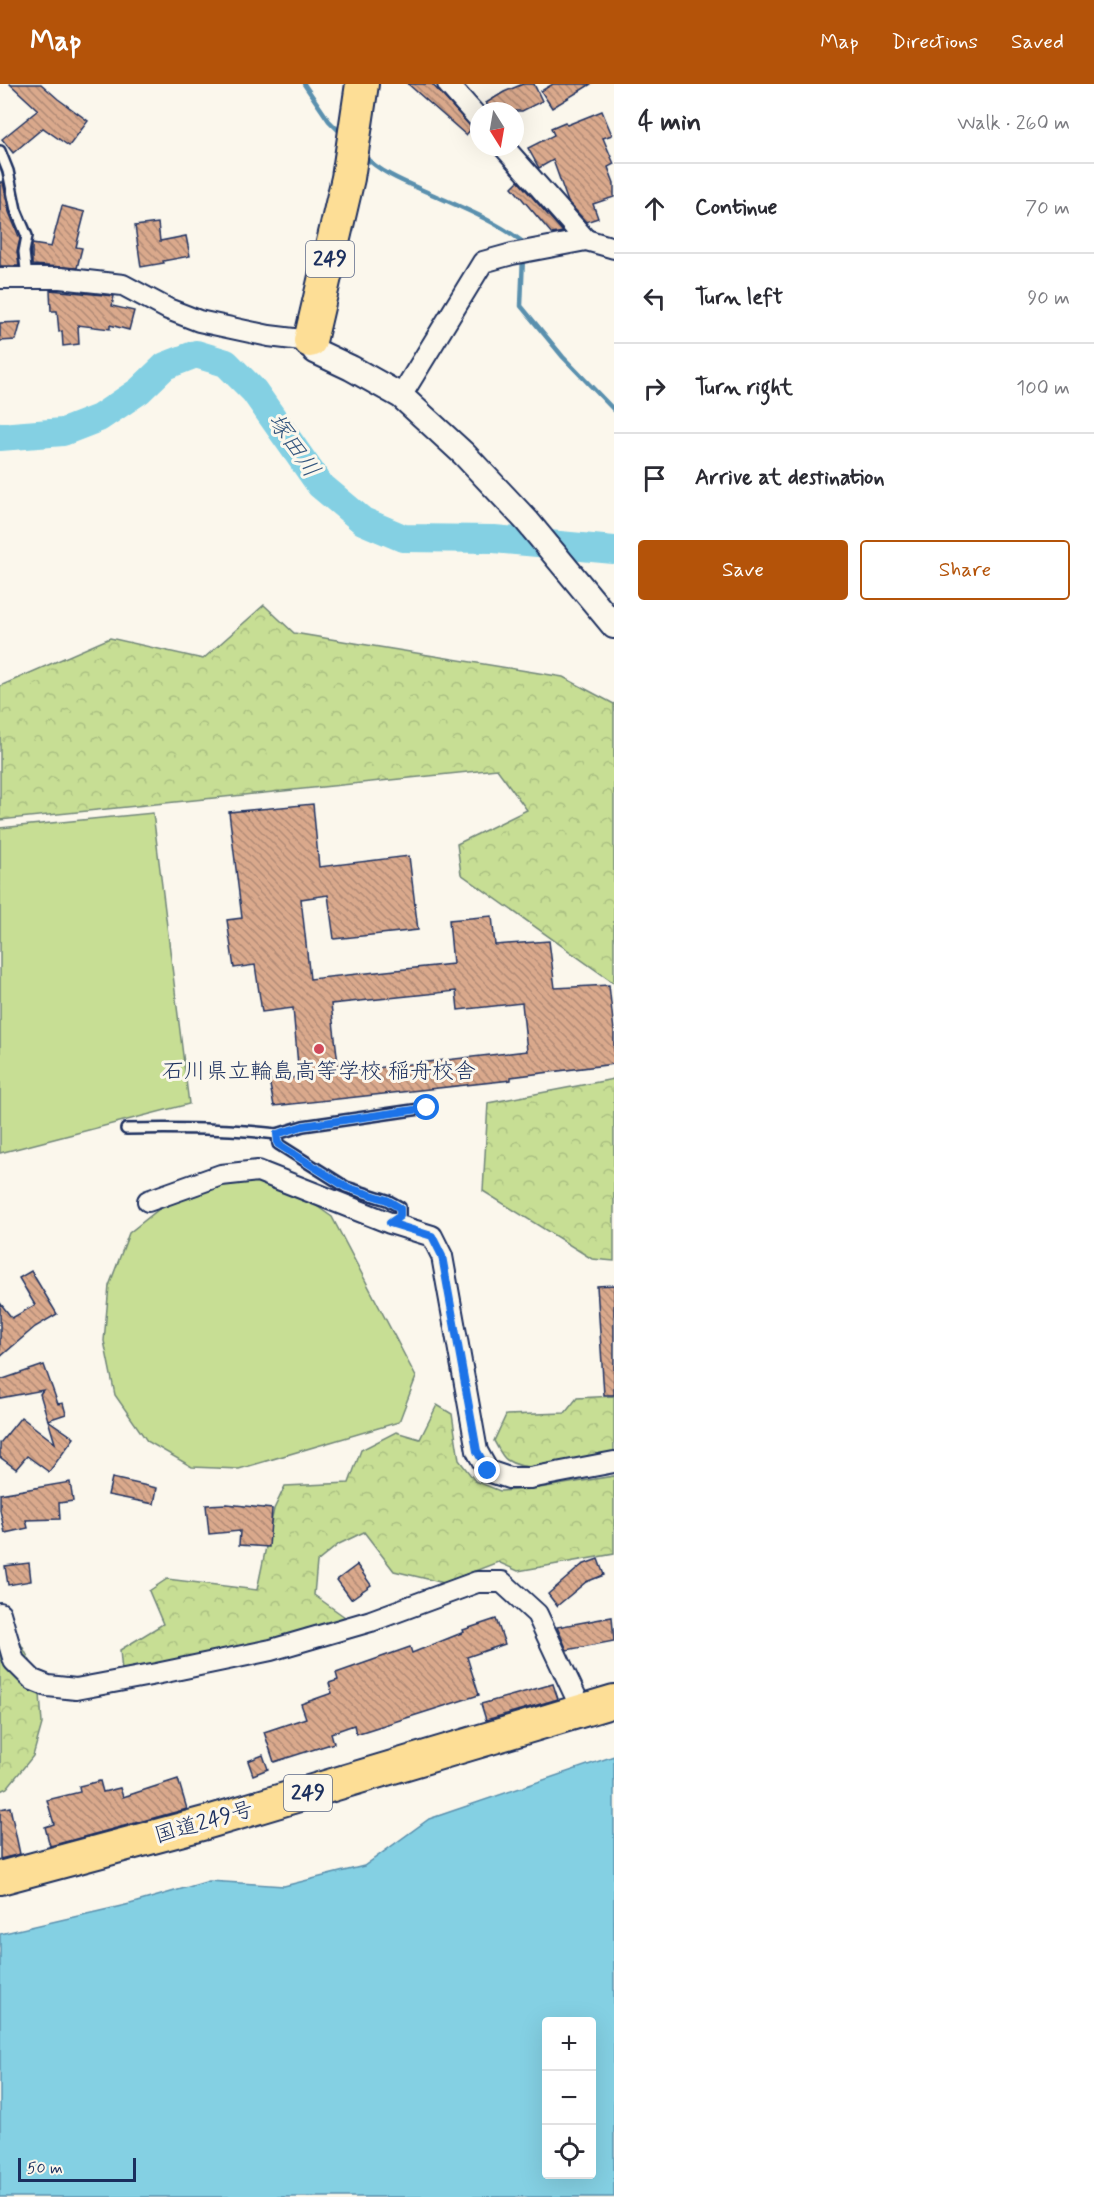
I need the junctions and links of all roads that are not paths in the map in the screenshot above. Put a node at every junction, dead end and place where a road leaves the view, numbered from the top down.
1 (362, 84) edge
2 (448, 84) edge
3 (470, 109) edge
4 (0, 151) edge
5 (512, 156) edge
6 (586, 240) junction
7 (614, 248) edge
8 (0, 278) edge
9 (27, 278) junction
10 (310, 340) junction
11 (401, 396) junction
12 (614, 626) edge
13 (427, 1108) dead end
14 (126, 1129) dead end
15 (277, 1134) junction
16 (148, 1202) dead end
17 (390, 1223) junction
18 (614, 1462) edge
19 (0, 1613) edge
20 (614, 1701) edge
21 (582, 1710) junction
22 (0, 1878) edge

1 - 10 highway, 249
2 - 3 street
4 - 9 lane
5 - 6 street
6 - 7 street
6 - 11 street
8 - 9 street
9 - 10 street
10 - 11 street
11 - 12 street
13 - 15 lane
14 - 15 lane
15 - 17 lane
16 - 17 street
17 - 18 street
19 - 21 street
20 - 21 highway, 国道249号 / 249
21 - 22 highway, 国道249号 / 249

